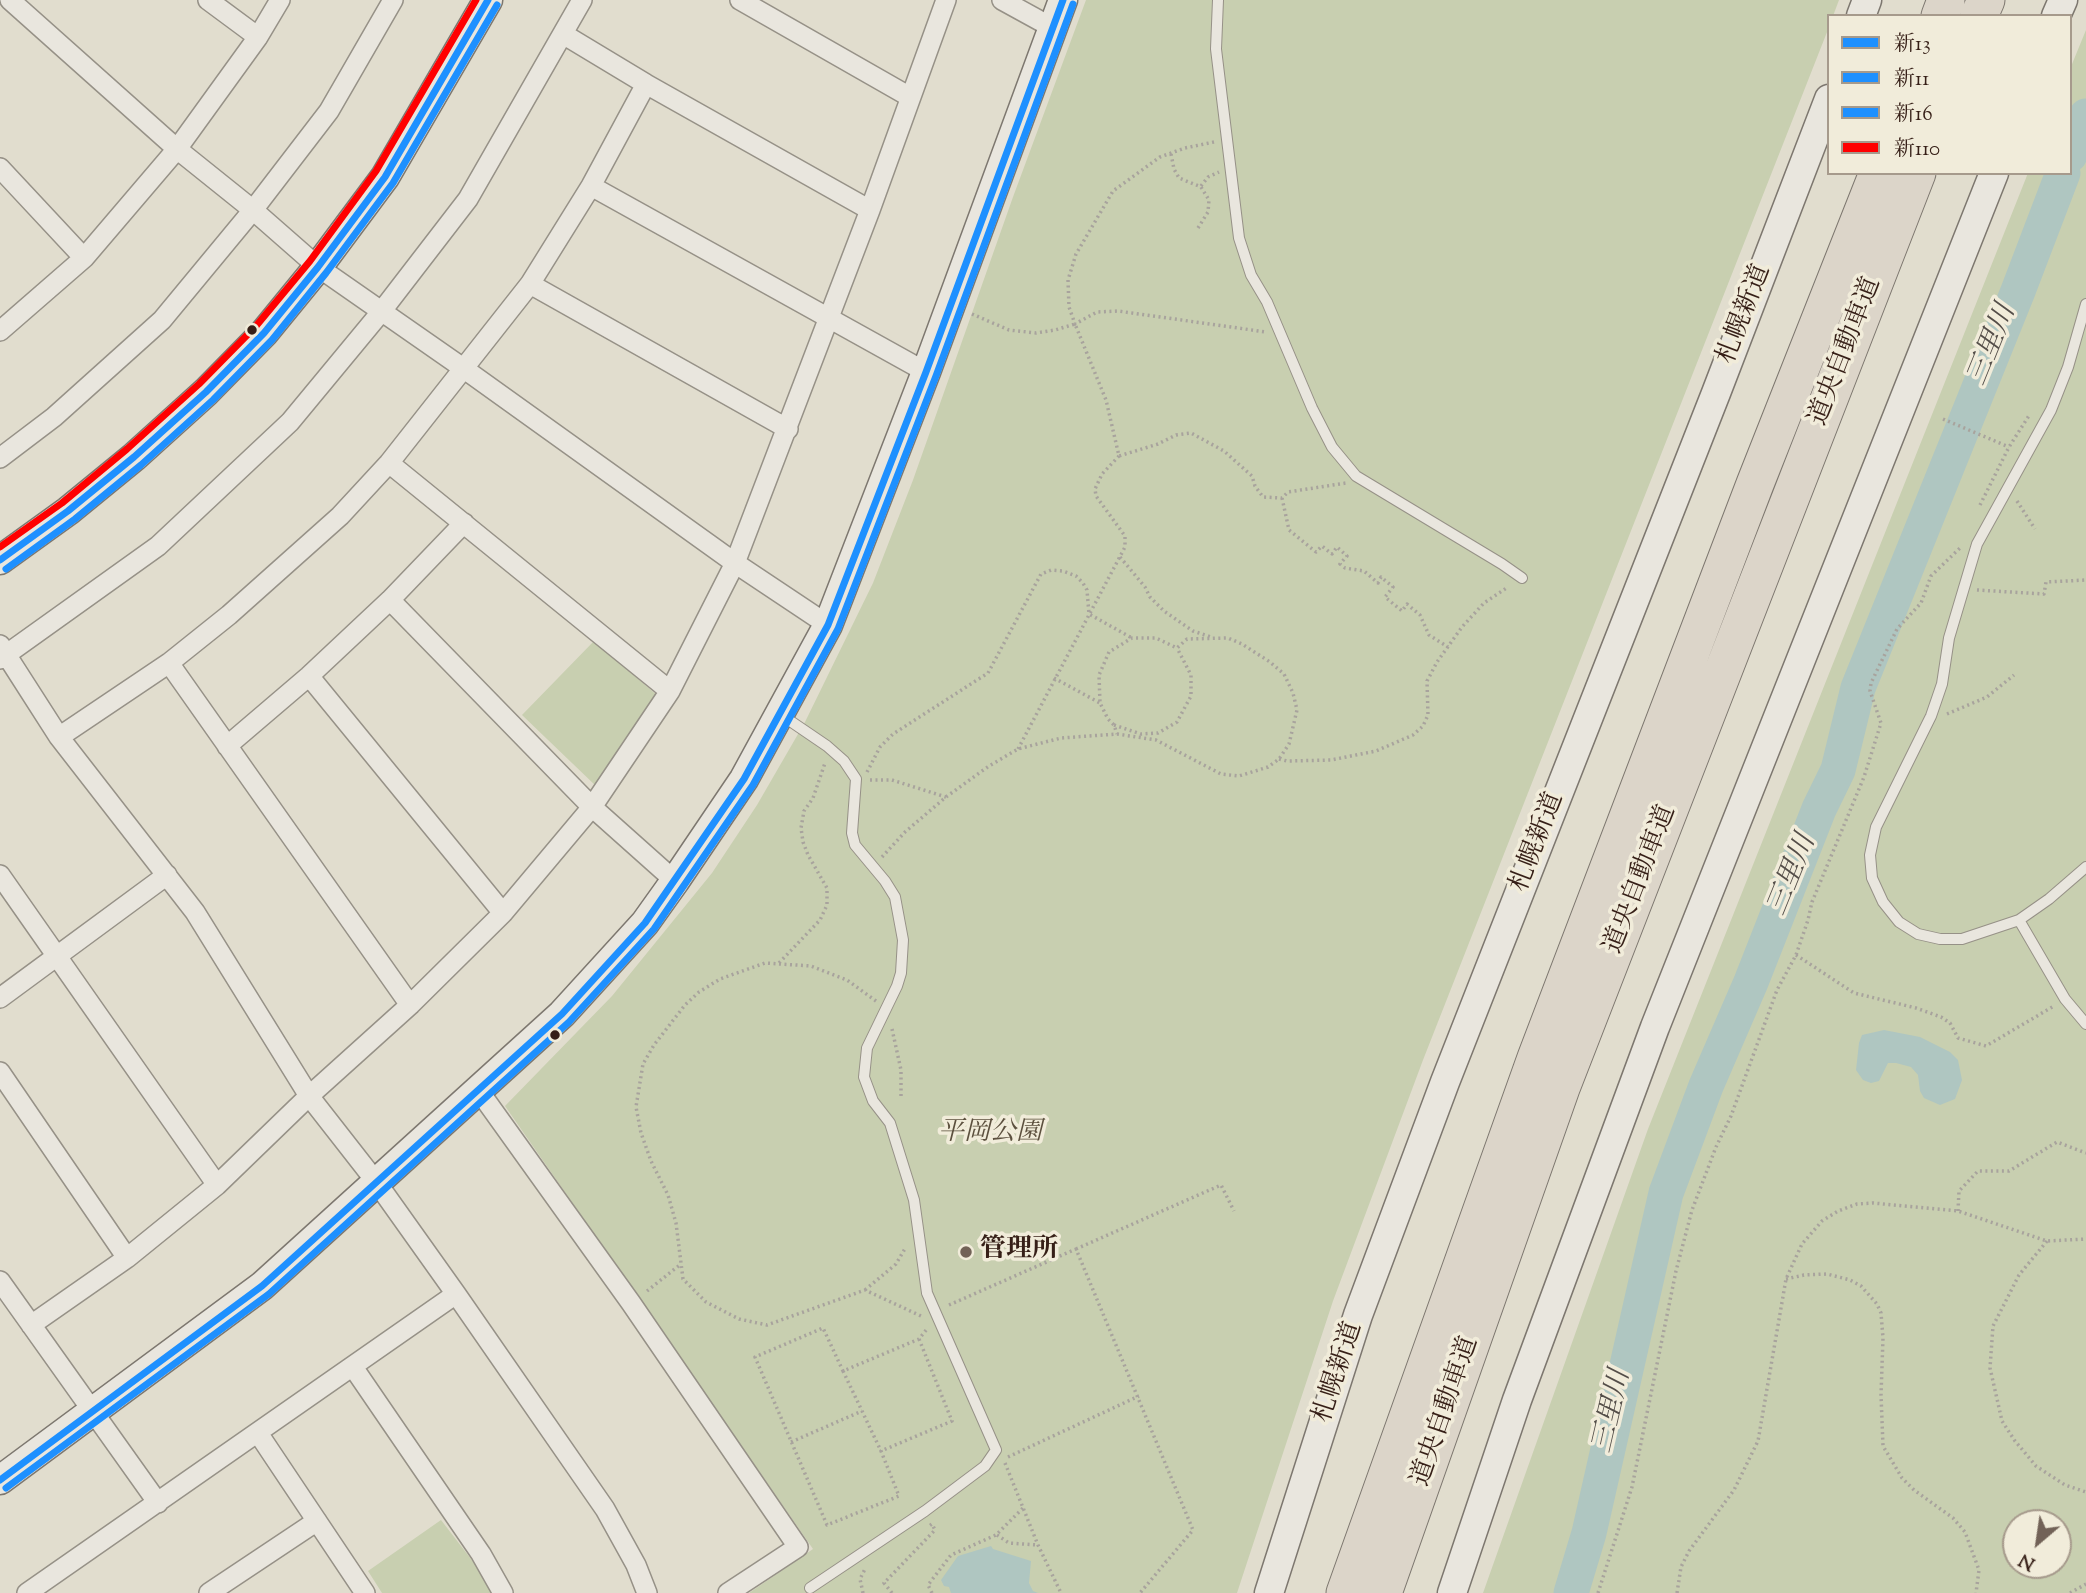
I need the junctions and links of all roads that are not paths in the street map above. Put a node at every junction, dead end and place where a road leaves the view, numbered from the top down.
1 (10, 0) edge
2 (208, 0) edge
3 (280, 0) edge
4 (393, 0) edge
5 (488, 0) edge
6 (582, 0) edge
7 (740, 0) edge
8 (946, 0) edge
9 (1002, 0) edge
10 (1063, 0) edge
11 (1218, 0) edge
12 (1053, 28) junction
13 (564, 34) junction
14 (258, 37) junction
15 (646, 84) junction
16 (910, 97) junction
17 (1827, 104) edge
18 (177, 149) junction
19 (0, 168) edge
20 (1877, 175) edge
21 (1916, 175) edge
22 (1993, 175) edge
23 (591, 186) junction
24 (253, 210) junction
25 (870, 210) junction
26 (84, 258) junction
27 (318, 267) junction
28 (530, 284) junction
29 (2086, 304) edge
30 (381, 312) junction
31 (829, 318) junction
32 (0, 331) edge
33 (463, 368) junction
34 (926, 372) junction
35 (788, 429) junction
36 (0, 458) edge
37 (389, 463) junction
38 (464, 523) junction
39 (0, 560) edge
40 (735, 564) junction
41 (1521, 578) road end
42 (390, 600) junction
43 (828, 625) junction
44 (2, 653) edge
45 (169, 663) junction
46 (309, 676) junction
47 (670, 691) junction
48 (780, 714) junction
49 (59, 737) junction
50 (227, 746) junction
51 (592, 807) junction
52 (2086, 867) edge
53 (0, 875) edge
54 (167, 875) junction
55 (675, 881) junction
56 (503, 913) junction
57 (2019, 920) junction
58 (58, 957) junction
59 (0, 998) edge
60 (410, 1005) junction
61 (2086, 1024) edge
62 (0, 1072) edge
63 (479, 1091) junction
64 (309, 1096) junction
65 (377, 1183) junction
66 (217, 1185) junction
67 (127, 1258) junction
68 (0, 1281) edge
69 (456, 1294) junction
70 (31, 1325) junction
71 (353, 1367) junction
72 (92, 1412) junction
73 (258, 1433) junction
74 (0, 1480) edge
75 (158, 1503) junction
76 (317, 1521) junction
77 (809, 1591) edge
78 (27, 1593) edge
79 (209, 1593) edge
80 (365, 1593) edge
81 (503, 1593) edge
82 (647, 1593) edge
83 (728, 1593) edge
84 (1269, 1593) edge
85 (1346, 1593) edge
86 (1383, 1593) edge
87 (1452, 1593) edge

1 - 18 street
2 - 14 street
3 - 14 street
4 - 24 street
5 - 27 street
6 - 13 street
7 - 16 street
8 - 16 street
9 - 12 street
10 - 12 street
11 - 41 lane
12 - 34 street
13 - 15 street
13 - 30 street
14 - 18 street
15 - 23 street
15 - 25 street
16 - 25 street
17 - 84 street, 札幌新道
18 - 24 street
18 - 26 street
19 - 26 street
20 - 85 highway, 道央自動車道
21 - 86 highway, 道央自動車道
22 - 87 street
23 - 28 street
23 - 31 street
24 - 27 street
24 - 36 street
25 - 31 street
26 - 32 street
27 - 30 street
27 - 39 street
28 - 33 street
28 - 35 street
29 - 57 lane
30 - 33 street
30 - 44 street
31 - 34 street
31 - 35 street
33 - 37 street
33 - 40 street
34 - 43 street
35 - 40 street
37 - 38 street
37 - 45 street
38 - 42 street
38 - 47 street
40 - 43 street
40 - 47 street
42 - 46 street
42 - 51 street
43 - 48 street
44 - 49 street
45 - 49 street
45 - 50 street
46 - 50 street
46 - 56 street
47 - 51 street
48 - 55 street
48 - 77 lane
49 - 54 street
50 - 60 street
51 - 55 street
51 - 56 street
52 - 57 lane
53 - 58 street
54 - 58 street
54 - 64 street
55 - 63 street
56 - 60 street
57 - 61 lane
58 - 59 street
58 - 66 street
60 - 64 street
62 - 67 street
63 - 65 street
63 - 83 street
64 - 65 street
64 - 66 street
65 - 69 street
65 - 72 street
66 - 67 street
67 - 70 street
68 - 70 street
69 - 71 street
69 - 82 street
70 - 72 street
71 - 73 street
71 - 81 street
72 - 74 street
72 - 75 street
73 - 75 street
73 - 76 street
75 - 78 street
76 - 79 street
76 - 80 street

